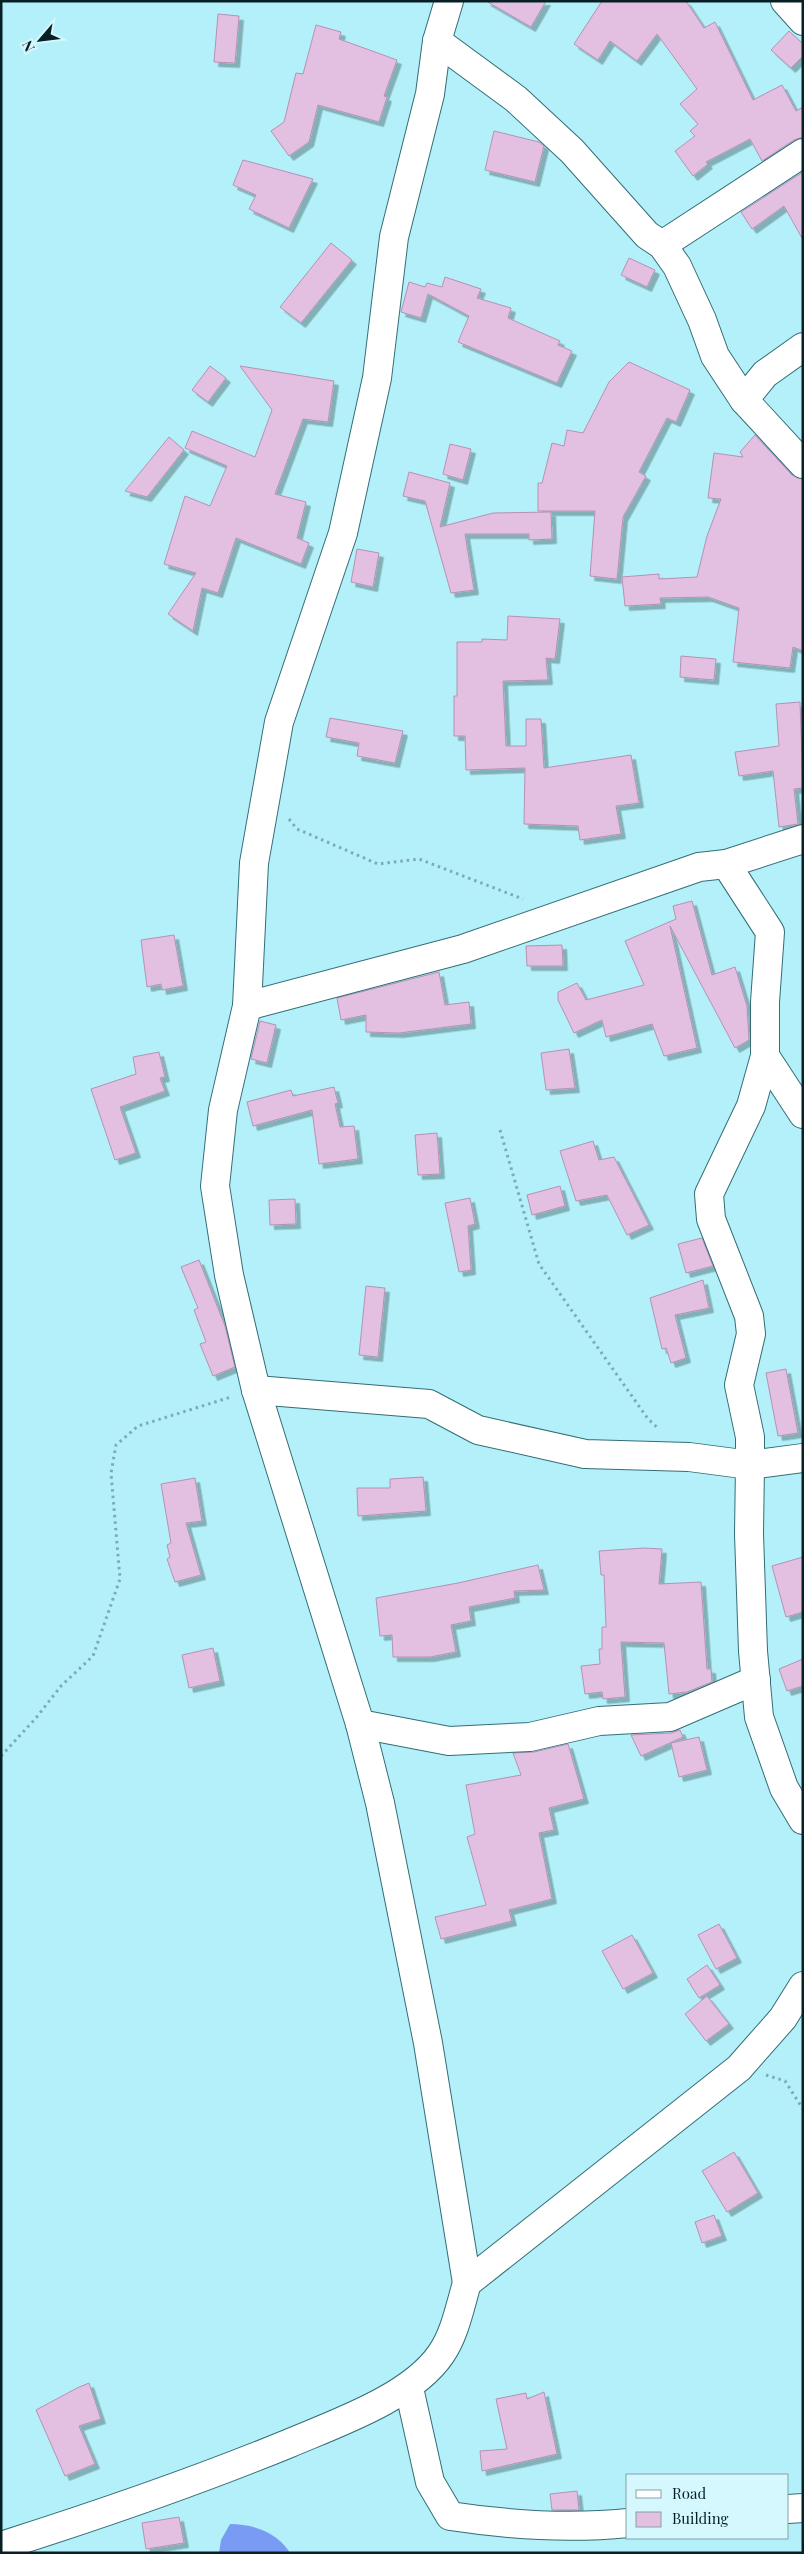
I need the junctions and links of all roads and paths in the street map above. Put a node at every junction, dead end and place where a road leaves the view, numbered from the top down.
1 (449, 1) edge
2 (785, 1) edge
3 (803, 20) edge
4 (437, 42) junction
5 (803, 153) edge
6 (662, 245) junction
7 (803, 347) edge
8 (744, 400) junction
9 (803, 464) edge
10 (267, 792) junction
11 (803, 839) edge
12 (726, 864) junction
13 (527, 900) dead end
14 (247, 1006) junction
15 (765, 1056) junction
16 (803, 1114) edge
17 (500, 1130) dead end
18 (256, 1390) junction
19 (689, 1457) junction
20 (803, 1458) edge
21 (750, 1465) junction
22 (756, 1680) junction
23 (360, 1724) junction
24 (1, 1756) edge
25 (803, 1820) edge
26 (803, 1986) edge
27 (738, 2068) junction
28 (803, 2109) edge
29 (467, 2283) junction
30 (409, 2388) junction
31 (803, 2508) edge
32 (789, 2509) edge
33 (626, 2523) edge
34 (1, 2546) edge

1 - 4 street
2 - 3 street
4 - 6 street
4 - 10 street
5 - 6 street
6 - 8 street
7 - 8 street
8 - 9 street
10 - 13 path
10 - 14 street
11 - 12 street
12 - 14 street
12 - 15 street
14 - 18 street
15 - 16 street
15 - 21 street
17 - 19 path
18 - 19 street
18 - 23 street
18 - 24 path
19 - 21 street
20 - 21 street
21 - 22 street
22 - 23 street
22 - 25 street
23 - 29 street
26 - 27 street
27 - 28 path
27 - 29 street
29 - 30 street
30 - 33 street
30 - 34 street
31 - 32 street

